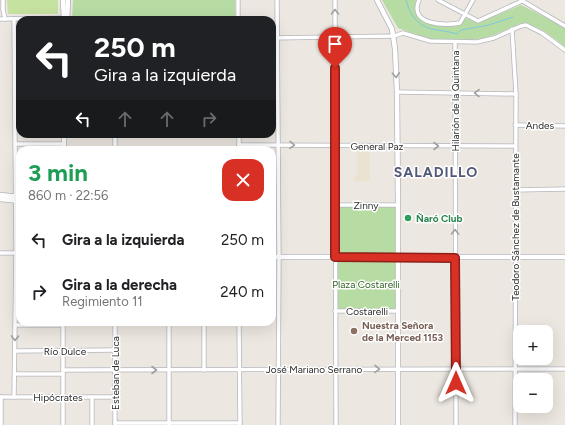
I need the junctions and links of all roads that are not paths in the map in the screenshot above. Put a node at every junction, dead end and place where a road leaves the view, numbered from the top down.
1 (3, 0) edge
2 (63, 0) edge
3 (68, 0) edge
4 (238, 0) edge
5 (277, 0) edge
6 (335, 0) edge
7 (377, 0) edge
8 (419, 0) edge
9 (438, 0) edge
10 (473, 0) edge
11 (522, 1) edge
12 (465, 14) junction
13 (65, 16) edge
14 (66, 16) edge
15 (238, 16) edge
16 (0, 19) edge
17 (5, 19) junction
18 (14, 19) joint
19 (565, 26) edge
20 (512, 29) junction
21 (394, 36) junction
22 (335, 37) junction
23 (277, 38) junction
24 (455, 42) junction
25 (14, 44) joint
26 (565, 50) edge
27 (14, 91) joint
28 (397, 92) junction
29 (455, 93) junction
30 (516, 94) junction
31 (15, 117) joint
32 (515, 125) junction
33 (565, 126) edge
34 (64, 138) edge
35 (239, 138) edge
36 (15, 144) junction
37 (64, 144) joint
38 (239, 145) joint
39 (278, 145) junction
40 (397, 145) junction
41 (335, 146) junction
42 (455, 146) junction
43 (515, 146) junction
44 (15, 171) joint
45 (16, 180) edge
46 (565, 189) edge
47 (515, 190) junction
48 (0, 195) edge
49 (0, 199) edge
50 (16, 199) edge
51 (16, 199) edge
52 (335, 205) junction
53 (398, 205) junction
54 (16, 252) edge
55 (0, 253) edge
56 (279, 257) junction
57 (335, 257) junction
58 (398, 257) junction
59 (515, 257) junction
60 (565, 257) edge
61 (455, 258) junction
62 (16, 310) edge
63 (398, 311) junction
64 (335, 312) junction
65 (15, 325) joint
66 (63, 326) edge
67 (115, 326) edge
68 (169, 326) edge
69 (204, 326) edge
70 (239, 326) edge
71 (115, 350) junction
72 (15, 351) junction
73 (63, 351) junction
74 (335, 368) junction
75 (398, 369) junction
76 (456, 369) junction
77 (515, 369) junction
78 (565, 369) edge
79 (115, 370) junction
80 (169, 370) junction
81 (204, 370) junction
82 (240, 370) junction
83 (279, 370) junction
84 (63, 372) junction
85 (15, 374) junction
86 (1, 397) edge
87 (14, 397) junction
88 (63, 397) junction
89 (92, 397) junction
90 (115, 397) junction
91 (115, 424) edge
92 (169, 424) edge
93 (240, 424) edge
94 (1, 425) edge
95 (63, 425) edge
96 (92, 425) edge
97 (278, 425) edge
98 (336, 425) edge
99 (398, 425) edge
100 (456, 425) edge
101 (515, 425) edge

1 - 17 street
2 - 13 street
3 - 14 street
4 - 15 street
5 - 23 street
22 -> 6 street
7 - 21 street
8 - 12 street
9 - 12 street
10 - 12 street
11 - 12 street
11 - 19 street
16 - 17 street
17 - 18 street
18 - 25 street
20 - 24 street
20 - 26 street
20 - 30 street, Teodoro Sánchez de Bustamante
21 - 22 street
21 - 24 street
21 -> 28 street
22 - 23 street
22 - 41 street
23 - 39 street
24 - 29 street, Hilarión de la Quintana
25 - 27 street
27 - 31 street
28 - 29 street
28 - 40 street
30 -> 29 street
29 - 42 street, Hilarión de la Quintana
30 - 32 street, Teodoro Sánchez de Bustamante
31 - 36 street
32 - 33 street, Andes
32 - 43 street, Teodoro Sánchez de Bustamante
34 - 37 street
35 - 38 street
36 - 37 street
36 - 44 street
38 - 39 street, General Paz
39 -> 41 street, General Paz
39 - 56 street
40 - 41 street, General Paz
40 -> 42 street, General Paz
40 - 53 street
41 - 52 street
42 - 43 street, General Paz
61 -> 42 street, Hilarión de la Quintana
43 - 47 street, Teodoro Sánchez de Bustamante
44 - 45 street
46 - 47 street
47 - 59 street, Teodoro Sánchez de Bustamante
48 - 50 street
49 - 51 street
52 - 53 street, Zinny
52 - 57 street
53 - 58 street
54 - 55 street
56 - 57 street
56 - 83 street
57 - 58 street
57 - 64 street
58 - 61 street
58 - 63 street
59 - 60 street
59 - 61 street
59 - 77 street, Teodoro Sánchez de Bustamante
61 - 76 street, Hilarión de la Quintana
62 - 65 street
63 - 64 street, Costarelli
63 - 75 street
64 - 74 street
65 -> 72 street
66 - 73 street
67 - 71 street, Esteban de Luca
68 - 80 street
69 - 81 street
70 - 82 street
71 - 73 street, Río Dulce
71 - 79 street, Esteban de Luca
72 - 73 street, Río Dulce
72 - 85 street
73 - 84 street
74 -> 75 street, José Mariano Serrano
74 - 83 street, José Mariano Serrano
74 - 98 street
75 - 76 street, José Mariano Serrano
75 - 99 street
76 - 77 street, José Mariano Serrano
76 - 100 street, Hilarión de la Quintana
77 - 78 street, José Mariano Serrano
77 - 101 street, Teodoro Sánchez de Bustamante
79 -> 80 street, José Mariano Serrano
79 - 84 street, José Mariano Serrano
79 - 90 street, Esteban de Luca
80 - 81 street, José Mariano Serrano
80 - 92 street
81 - 82 street, José Mariano Serrano
82 - 83 street, José Mariano Serrano
82 - 93 street
83 - 97 street
84 - 85 street, José Mariano Serrano
84 - 88 street
85 - 87 street
86 - 87 street, Hipócrates
86 - 94 street
87 - 88 street, Hipócrates
88 - 89 street, Hipócrates
88 - 95 street
89 - 90 street, Hipócrates
89 - 96 street
90 - 91 street, Esteban de Luca
91 - 92 street
92 - 93 street

